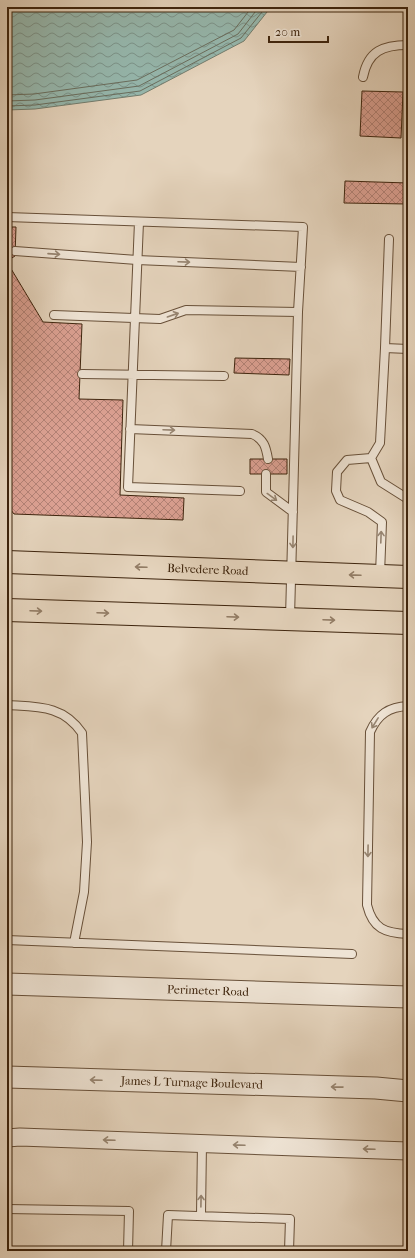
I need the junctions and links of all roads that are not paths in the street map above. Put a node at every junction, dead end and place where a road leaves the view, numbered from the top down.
1 (408, 45) edge
2 (363, 77) dead end
3 (7, 217) edge
4 (139, 222) junction
5 (389, 240) dead end
6 (15, 252) dead end
7 (137, 260) junction
8 (301, 267) junction
9 (298, 312) junction
10 (54, 315) dead end
11 (134, 319) junction
12 (385, 348) junction
13 (408, 349) edge
14 (82, 374) dead end
15 (132, 375) junction
16 (224, 376) dead end
17 (130, 429) junction
18 (371, 458) junction
19 (268, 459) dead end
20 (266, 474) dead end
21 (240, 491) dead end
22 (408, 499) edge
23 (293, 512) junction
24 (7, 562) edge
25 (292, 572) junction
26 (380, 576) junction
27 (408, 577) edge
28 (7, 610) edge
29 (290, 618) junction
30 (408, 623) edge
31 (7, 705) edge
32 (408, 706) edge
33 (408, 934) edge
34 (7, 940) edge
35 (74, 943) junction
36 (352, 954) dead end
37 (7, 984) edge
38 (408, 997) edge
39 (7, 1077) edge
40 (408, 1085) edge
41 (376, 1088) junction
42 (408, 1091) edge
43 (408, 1096) edge
44 (7, 1138) edge
45 (202, 1143) junction
46 (408, 1151) edge
47 (7, 1209) edge
48 (201, 1215) junction
49 (128, 1251) edge
50 (166, 1251) edge
51 (289, 1251) edge

1 - 2 lane
3 - 4 lane
4 - 7 lane
4 - 8 lane
5 - 12 lane
6 -> 7 lane
7 -> 8 lane
7 - 11 lane
8 - 9 lane
11 -> 9 lane
9 - 23 lane
10 - 11 lane
11 - 15 lane
12 - 13 lane
12 - 18 lane
14 - 15 lane
15 - 16 lane
15 - 17 lane
17 -> 19 lane
17 - 21 lane
18 - 22 lane
26 -> 18 lane
20 -> 23 lane
23 -> 25 lane
25 -> 24 main road, Belvedere Road
26 -> 25 main road, Belvedere Road
25 - 29 lane
26 - 27 main road, Belvedere Road
28 -> 29 main road
29 -> 30 main road
31 - 35 lane
32 -> 33 lane
34 - 35 lane
35 - 36 lane
37 - 38 street, Perimeter Road
41 -> 39 street, James L Turnage Boulevard
40 - 41 street, James L Turnage Boulevard
41 - 42 street, James L Turnage Boulevard
41 - 43 street
45 -> 44 street
46 -> 45 street
48 -> 45 lane
47 - 49 lane
48 - 50 lane
48 - 51 lane

